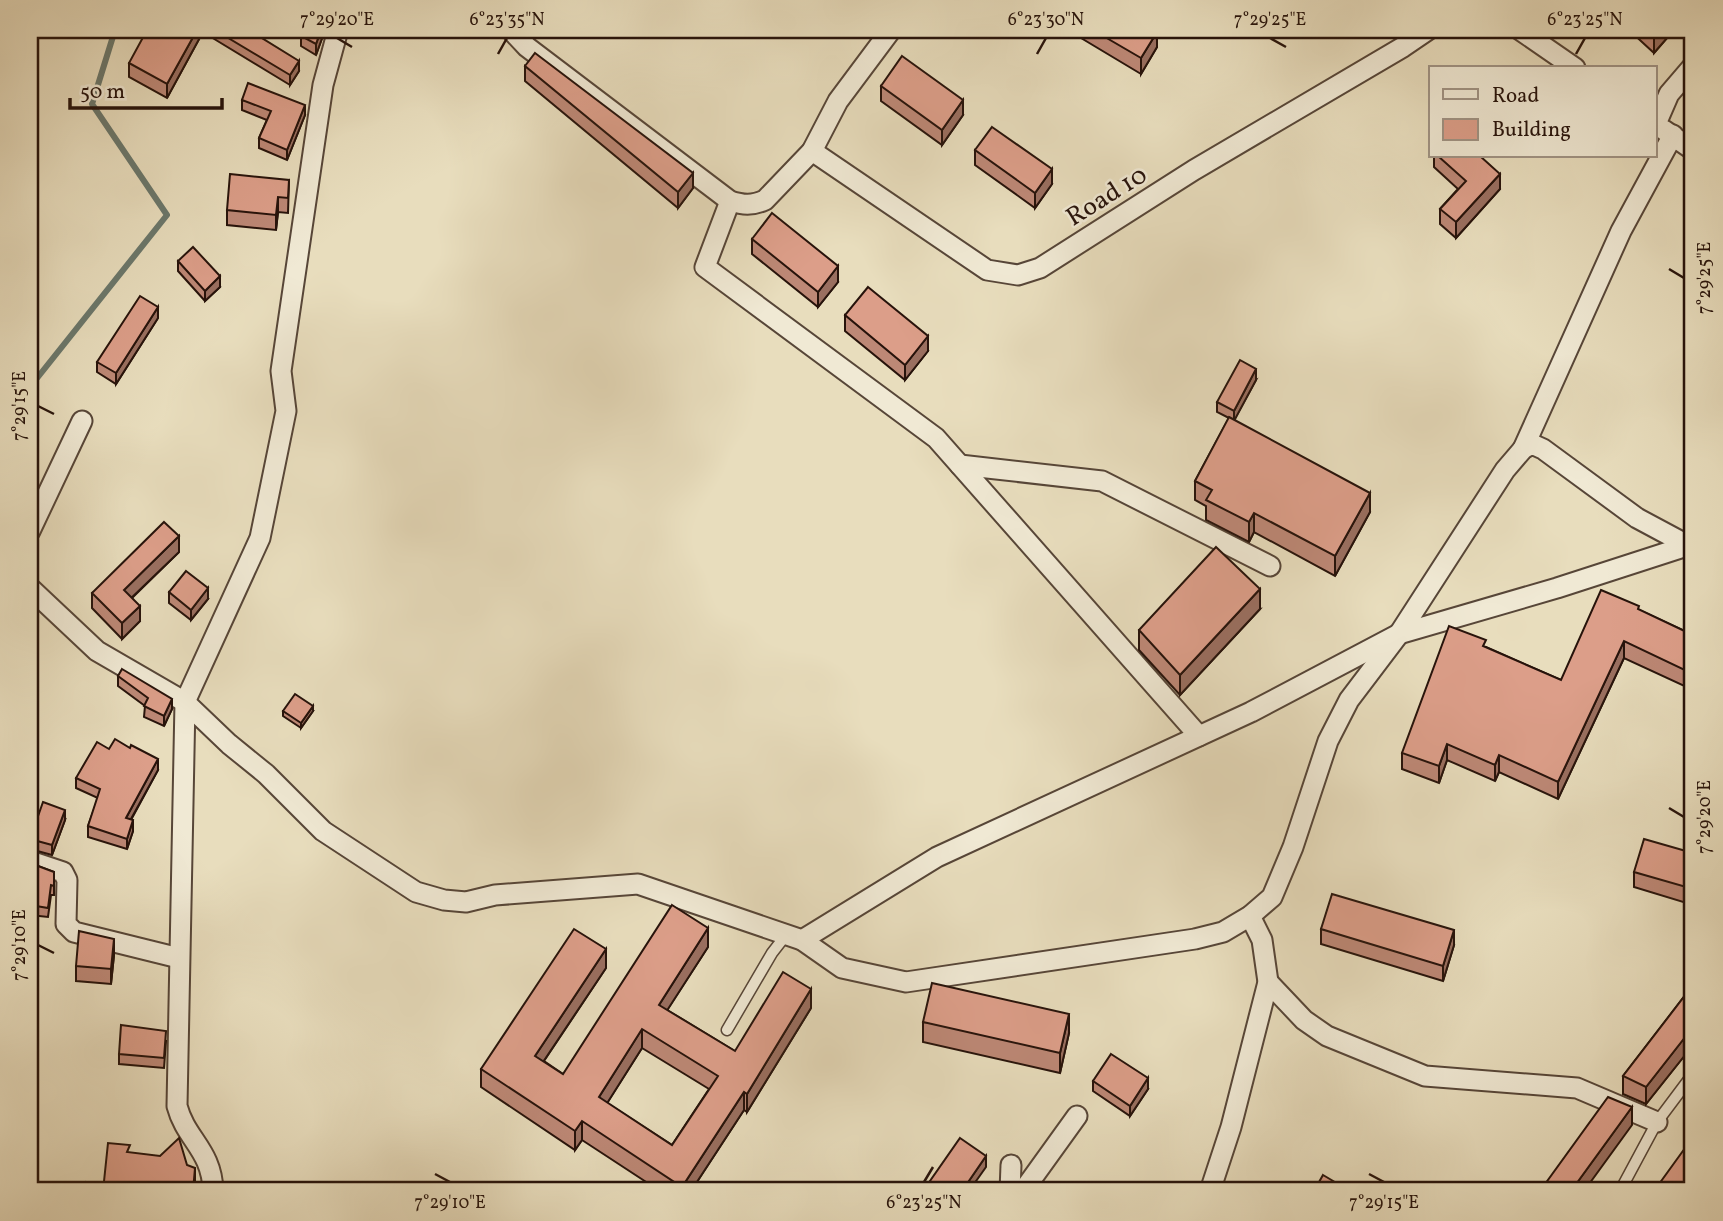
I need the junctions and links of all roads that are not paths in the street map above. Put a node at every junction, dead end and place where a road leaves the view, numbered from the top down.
1 (338, 30) edge
2 (511, 30) edge
3 (891, 30) edge
4 (1428, 30) edge
5 (1520, 30) edge
6 (1693, 65) edge
7 (1572, 66) edge
8 (1656, 122) edge
9 (1656, 125) edge
10 (1673, 135) junction
11 (1693, 150) edge
12 (812, 151) junction
13 (730, 201) junction
14 (82, 421) dead end
15 (1523, 449) junction
16 (960, 465) junction
17 (30, 531) edge
18 (1692, 545) edge
19 (1270, 566) dead end
20 (30, 588) edge
21 (1399, 634) junction
22 (185, 702) junction
23 (1199, 736) junction
24 (30, 861) edge
25 (1250, 916) junction
26 (794, 937) junction
27 (179, 958) junction
28 (1268, 982) junction
29 (727, 1030) dead end
30 (1693, 1074) edge
31 (1077, 1116) dead end
32 (1657, 1122) junction
33 (1011, 1165) dead end
34 (213, 1191) edge
35 (1010, 1191) edge
36 (1023, 1191) edge
37 (1210, 1191) edge
38 (1620, 1191) edge

1 - 22 street
2 - 13 street
3 - 12 street
4 - 12 street, Road 10
5 - 7 street
6 - 8 street
9 - 10 street
10 - 11 street
10 - 15 street
12 - 13 street
13 - 16 street
14 - 17 street
15 - 18 street
15 - 21 street
16 - 19 street
16 - 23 street
18 - 21 street
20 - 22 street
21 - 23 street
21 - 25 street
22 - 26 street
22 - 27 street
23 - 26 street
24 - 27 street
25 - 26 street
25 - 28 street
26 - 29 lane
27 - 34 street
28 - 32 street
28 - 37 street
30 - 32 lane
31 - 36 street
32 - 38 lane
33 - 35 street

